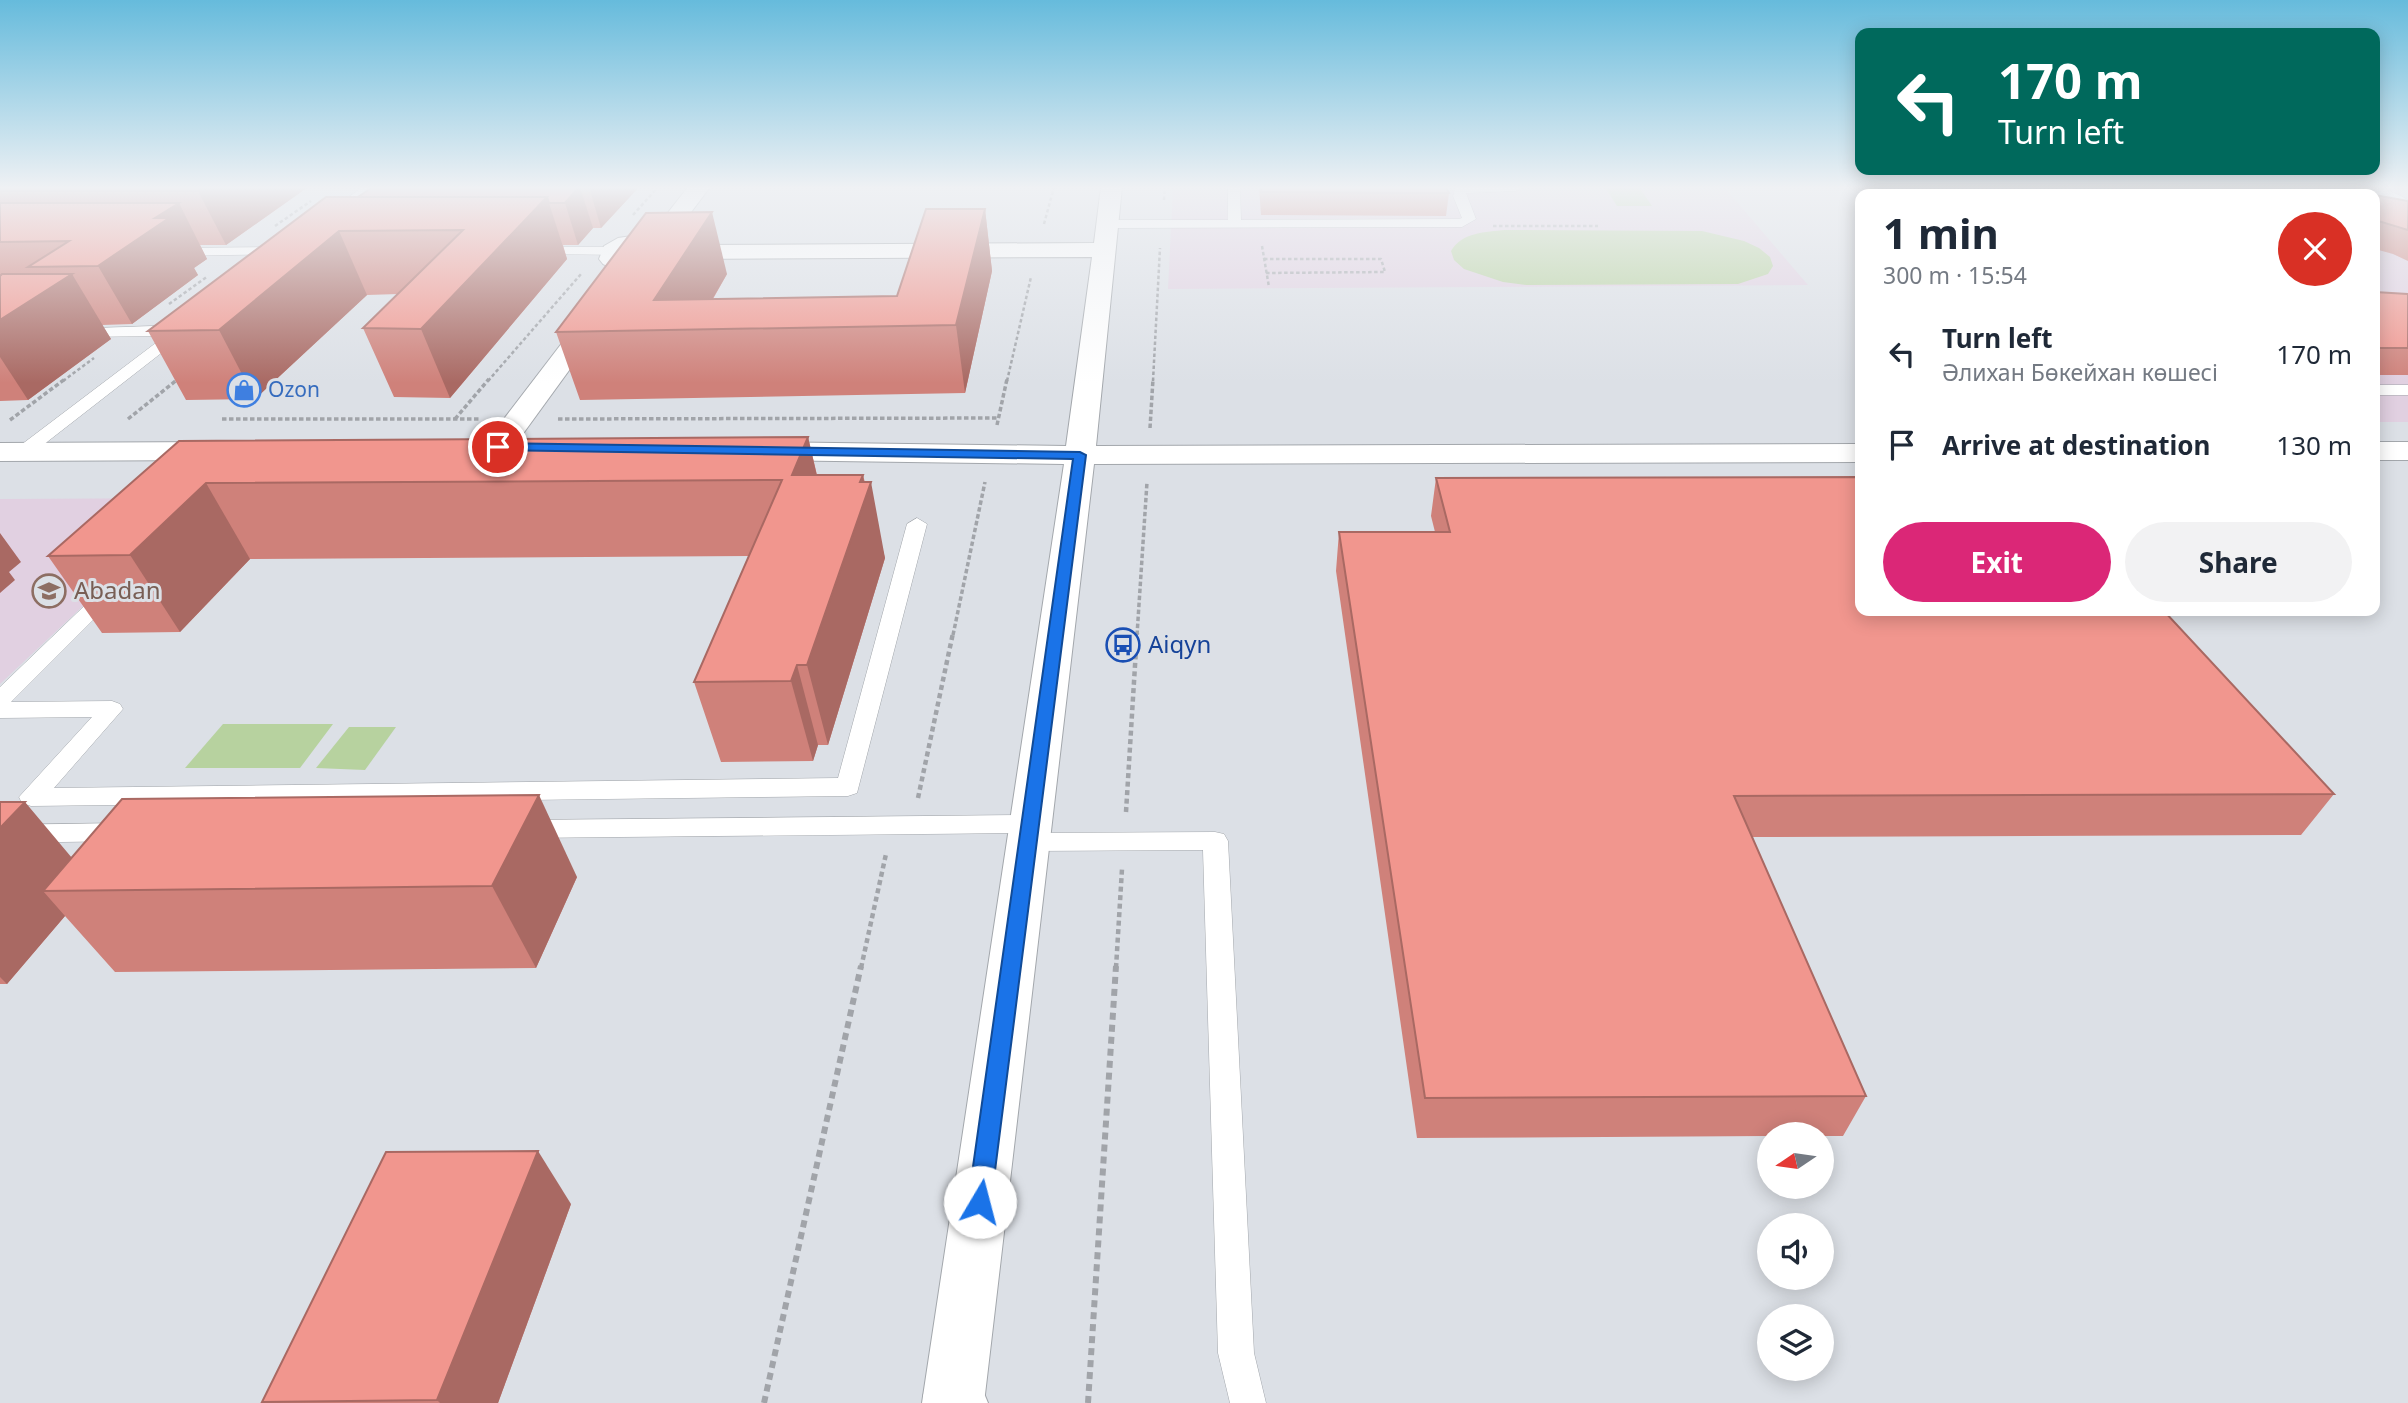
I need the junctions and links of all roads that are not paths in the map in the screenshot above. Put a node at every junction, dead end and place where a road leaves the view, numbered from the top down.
1 (240, 252) edge
2 (541, 252) edge
3 (625, 252) edge
4 (1103, 252) edge
5 (623, 258) junction
6 (251, 267) edge
7 (185, 327) joint
8 (56, 332) dead end
9 (2380, 390) edge
10 (2408, 390) edge
11 (539, 448) edge
12 (243, 450) edge
13 (731, 450) edge
14 (2380, 451) edge
15 (2408, 451) edge
16 (12, 452) edge
17 (1855, 453) edge
18 (1080, 455) junction
19 (917, 524) dead end
20 (128, 575) edge
21 (0, 699) edge
22 (0, 710) edge
23 (498, 829) edge
24 (150, 832) edge
25 (1029, 833) junction
26 (0, 834) edge
27 (955, 1401) edge
28 (1248, 1403) edge

1 - 6 lane
2 - 5 lane
3 - 5 street
4 - 18 street
5 - 11 street
7 - 8 lane
7 - 16 lane
9 - 10 lane
12 - 16 street
13 - 18 street
14 - 15 street
17 - 18 street
18 - 25 street
19 - 22 lane
20 - 21 lane
23 - 25 lane
24 - 26 lane
25 - 27 street
25 - 28 lane

